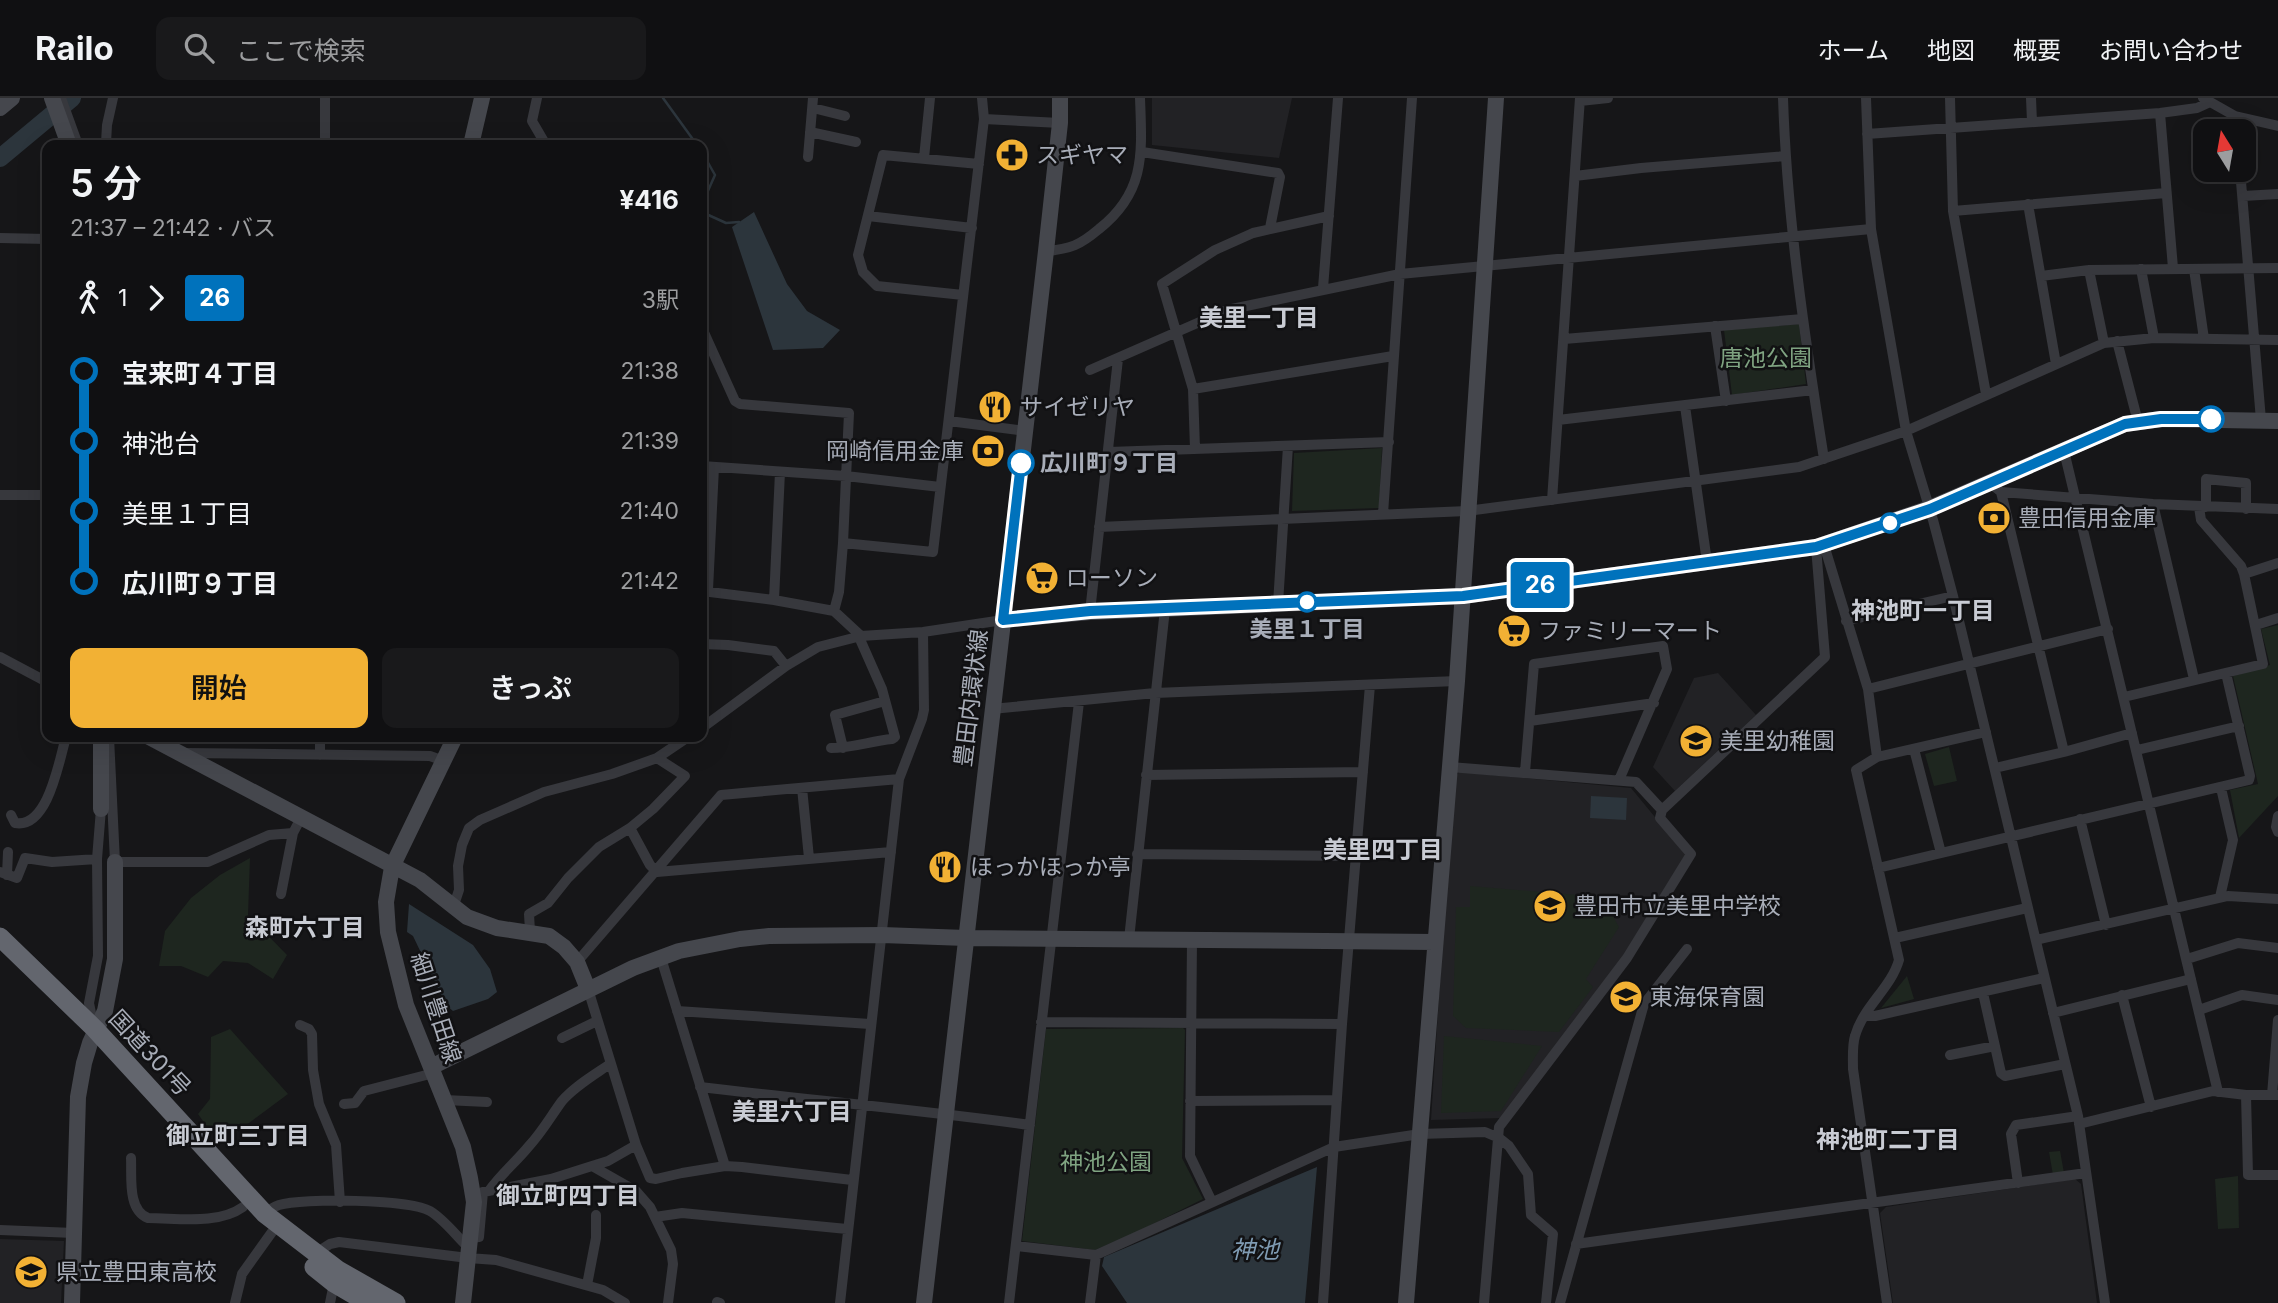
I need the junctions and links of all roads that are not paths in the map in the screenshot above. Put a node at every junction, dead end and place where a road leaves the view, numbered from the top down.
1 (12, 98) edge
2 (52, 98) edge
3 (61, 98) edge
4 (113, 98) edge
5 (326, 98) edge
6 (482, 98) edge
7 (537, 98) edge
8 (930, 98) edge
9 (982, 98) edge
10 (1060, 98) edge
11 (1140, 98) edge
12 (1338, 98) edge
13 (1412, 98) edge
14 (1496, 98) edge
15 (1608, 98) edge
16 (1783, 98) edge
17 (1866, 98) edge
18 (1950, 98) edge
19 (2031, 98) edge
20 (1580, 100) edge
21 (2205, 100) edge
22 (813, 103) edge
23 (0, 108) edge
24 (2160, 113) junction
25 (845, 116) dead end
26 (2235, 116) junction
27 (984, 119) junction
28 (2235, 119) edge
29 (2032, 122) junction
30 (1060, 123) junction
31 (2278, 126) edge
32 (1951, 129) junction
33 (810, 132) junction
34 (1867, 134) junction
35 (67, 140) edge
36 (76, 140) edge
37 (104, 140) edge
38 (325, 140) edge
39 (472, 140) edge
40 (543, 140) edge
41 (856, 142) dead end
42 (1142, 152) junction
43 (1785, 156) junction
44 (808, 157) dead end
45 (924, 158) junction
46 (979, 164) junction
47 (1575, 176) junction
48 (2241, 182) edge
49 (2166, 193) junction
50 (2278, 194) edge
51 (2243, 196) junction
52 (2028, 204) junction
53 (1953, 211) junction
54 (868, 216) junction
55 (1329, 216) junction
56 (972, 228) junction
57 (1270, 228) junction
58 (1871, 229) junction
59 (0, 238) edge
60 (1792, 238) junction
61 (42, 239) edge
62 (1046, 251) junction
63 (1568, 257) junction
64 (1483, 264) junction
65 (2173, 268) junction
66 (2278, 268) edge
67 (2141, 269) junction
68 (2194, 269) junction
69 (2249, 269) junction
70 (2089, 270) junction
71 (1400, 274) junction
72 (2041, 276) junction
73 (1323, 288) junction
74 (963, 295) junction
75 (1804, 319) junction
76 (1716, 326) junction
77 (1176, 332) junction
78 (2154, 338) junction
79 (1564, 339) junction
80 (2204, 339) junction
81 (2255, 340) junction
82 (2117, 341) junction
83 (2278, 341) edge
84 (2104, 343) junction
85 (707, 354) edge
86 (1393, 356) junction
87 (1118, 359) junction
88 (2056, 364) junction
89 (1090, 370) dead end
90 (1193, 389) junction
91 (1813, 390) junction
92 (1986, 394) junction
93 (1726, 401) junction
94 (1685, 406) junction
95 (1558, 420) junction
96 (2261, 420) junction
97 (949, 421) junction
98 (2278, 421) edge
99 (2138, 422) junction
100 (1025, 431) junction
101 (1906, 431) junction
102 (1389, 442) junction
103 (1288, 446) junction
104 (1195, 450) junction
105 (2064, 451) junction
106 (1109, 452) junction
107 (1824, 459) junction
108 (707, 466) edge
109 (714, 467) junction
110 (780, 472) junction
111 (846, 476) junction
112 (1696, 481) junction
113 (940, 487) junction
114 (1996, 488) junction
115 (0, 495) edge
116 (42, 495) edge
117 (2076, 497) junction
118 (1552, 500) junction
119 (2152, 504) junction
120 (2202, 507) junction
121 (1930, 509) junction
122 (2246, 509) junction
123 (2278, 509) edge
124 (1467, 512) junction
125 (1383, 514) junction
126 (1282, 520) junction
127 (1099, 527) junction
128 (843, 543) junction
129 (1820, 546) junction
130 (1707, 562) junction
131 (707, 563) edge
132 (2278, 563) edge
133 (2244, 574) junction
134 (707, 591) edge
135 (1463, 596) junction
136 (1953, 596) junction
137 (774, 600) junction
138 (1278, 604) junction
139 (1165, 609) junction
140 (834, 611) junction
141 (1090, 611) junction
142 (2278, 618) edge
143 (1003, 620) junction
144 (1846, 621) junction
145 (2256, 625) junction
146 (2108, 629) junction
147 (923, 632) junction
148 (860, 636) junction
149 (707, 644) edge
150 (2039, 647) junction
151 (0, 657) edge
152 (1970, 664) junction
153 (786, 666) junction
154 (2226, 673) junction
155 (42, 679) edge
156 (2194, 679) junction
157 (1457, 681) junction
158 (1370, 685) junction
159 (1868, 689) junction
160 (1155, 693) junction
161 (2124, 697) junction
162 (885, 701) junction
163 (1079, 702) junction
164 (1654, 703) junction
165 (992, 709) junction
166 (1530, 721) junction
167 (707, 724) edge
168 (2239, 726) junction
169 (1986, 732) junction
170 (2132, 733) junction
171 (64, 742) edge
172 (101, 742) edge
173 (109, 742) edge
174 (158, 742) edge
175 (320, 742) edge
176 (453, 742) edge
177 (681, 742) edge
178 (831, 748) dead end
179 (843, 748) junction
180 (1914, 749) junction
181 (2137, 750) junction
182 (2064, 752) junction
183 (178, 753) junction
184 (320, 755) junction
185 (1877, 757) junction
186 (657, 758) junction
187 (444, 761) junction
188 (1450, 767) junction
189 (1995, 768) junction
190 (1363, 772) junction
191 (1525, 772) junction
192 (1146, 775) junction
193 (898, 779) junction
194 (1619, 780) junction
195 (802, 788) junction
196 (2221, 788) junction
197 (2149, 803) junction
198 (101, 809) joint
199 (1662, 810) junction
200 (10, 815) dead end
201 (302, 816) junction
202 (2278, 816) edge
203 (2080, 820) junction
204 (630, 828) junction
205 (2278, 832) edge
206 (293, 833) junction
207 (2011, 838) junction
208 (8, 852) dead end
209 (891, 852) junction
210 (1941, 853) junction
211 (1137, 854) junction
212 (1356, 856) junction
213 (809, 858) junction
214 (97, 859) junction
215 (115, 862) junction
216 (392, 867) junction
217 (1878, 868) junction
218 (657, 872) junction
219 (3, 874) edge
220 (281, 894) dead end
221 (2220, 897) junction
222 (2278, 899) edge
223 (453, 908) junction
224 (2027, 908) junction
225 (2175, 908) junction
226 (2106, 925) junction
227 (530, 931) junction
228 (882, 936) junction
229 (0, 937) edge
230 (966, 938) junction
231 (1051, 938) junction
232 (1895, 938) junction
233 (1129, 939) junction
234 (1192, 940) junction
235 (1350, 940) junction
236 (2036, 940) junction
237 (1435, 942) junction
238 (2278, 948) edge
239 (1687, 949) dead end
240 (0, 955) edge
241 (661, 958) junction
242 (2187, 959) junction
243 (577, 962) junction
244 (2044, 978) junction
245 (2191, 979) junction
246 (588, 989) junction
247 (1983, 993) junction
248 (2122, 995) junction
249 (2278, 1000) edge
250 (2199, 1010) junction
251 (677, 1012) junction
252 (2053, 1013) junction
253 (1866, 1016) junction
254 (2278, 1020) edge
255 (597, 1021) junction
256 (1041, 1022) junction
257 (870, 1024) junction
258 (1190, 1024) junction
259 (1342, 1024) junction
260 (300, 1025) dead end
261 (92, 1036) junction
262 (562, 1038) dead end
263 (1995, 1046) junction
264 (1950, 1055) dead end
265 (610, 1064) junction
266 (2066, 1064) junction
267 (432, 1070) junction
268 (700, 1087) junction
269 (2218, 1092) junction
270 (2246, 1095) junction
271 (2275, 1095) edge
272 (445, 1100) junction
273 (1337, 1100) junction
274 (1190, 1101) junction
275 (487, 1102) dead end
276 (345, 1104) dead end
277 (861, 1106) junction
278 (2151, 1107) junction
279 (947, 1113) junction
280 (2079, 1120) junction
281 (1030, 1125) junction
282 (1420, 1134) junction
283 (1499, 1138) junction
284 (636, 1145) junction
285 (1334, 1147) junction
286 (131, 1158) dead end
287 (592, 1166) junction
288 (725, 1166) junction
289 (2086, 1173) junction
290 (2278, 1175) edge
291 (852, 1180) junction
292 (2018, 1183) junction
293 (489, 1191) junction
294 (340, 1202) junction
295 (1212, 1202) junction
296 (1872, 1204) junction
297 (243, 1207) junction
298 (596, 1215) dead end
299 (655, 1217) junction
300 (269, 1223) junction
301 (847, 1229) junction
302 (0, 1230) edge
303 (75, 1233) junction
304 (1576, 1244) junction
305 (1016, 1246) junction
306 (469, 1248) junction
307 (316, 1253) junction
308 (1096, 1255) junction
309 (334, 1283) junction
310 (587, 1285) junction
311 (72, 1303) edge
312 (235, 1303) edge
313 (330, 1303) edge
314 (368, 1303) edge
315 (396, 1303) edge
316 (463, 1303) edge
317 (625, 1303) edge
318 (667, 1303) edge
319 (840, 1303) edge
320 (924, 1303) edge
321 (1009, 1303) edge
322 (1090, 1303) edge
323 (1323, 1303) edge
324 (1406, 1303) edge
325 (1484, 1303) edge
326 (1546, 1303) edge
327 (1560, 1303) edge
328 (1887, 1303) edge
329 (2105, 1303) edge

1 - 23 street
2 - 35 street
3 - 36 street
4 - 37 street
5 - 38 street
6 - 39 street
7 - 40 street
8 - 45 street
9 - 27 street
10 - 30 street, 豊田内環状線
11 - 42 street
12 - 55 street
13 - 71 street
14 - 64 street
15 - 20 street
16 - 43 street
17 - 34 street
18 - 32 street
19 - 29 street
20 - 47 street
21 - 24 street
21 - 26 street
22 - 25 street
22 - 33 street
24 - 29 street
24 - 49 street
26 - 28 street
26 - 31 street
27 - 30 street
27 - 46 street
29 - 32 street
30 - 62 street, 豊田内環状線
32 - 34 street
32 - 53 street
33 - 41 street
33 - 44 street
34 - 58 street
42 - 57 street
42 - 62 street
43 - 47 street
43 - 60 street
45 - 46 street
45 - 54 street
46 - 56 street
47 - 63 street
48 - 51 street
49 - 52 street
49 - 65 street
50 - 51 street
51 - 69 street
52 - 53 street
52 - 72 street
53 - 92 street
54 - 56 street
54 - 74 street
55 - 57 street
55 - 73 street
56 - 74 street
57 - 77 street
58 - 60 street
58 - 101 street
59 - 61 street
60 - 63 street
60 - 75 street
62 - 100 street, 豊田内環状線
63 - 64 street
63 - 79 street
64 - 71 street
64 - 124 street
65 - 67 street
65 - 68 street
66 - 69 street
67 - 70 street
67 - 78 street
68 - 69 street
68 - 80 street
69 - 81 street
70 - 72 street
70 - 84 street
71 - 73 street
71 - 86 street
72 - 88 street
73 - 77 street
74 - 97 street
75 - 76 street
75 - 91 street
76 - 79 street
76 - 93 street
77 - 87 street
77 - 90 street
78 - 80 street
78 - 82 street
79 - 95 street
80 - 81 street
81 - 83 street
81 - 96 street
82 - 84 street
82 - 99 street
84 - 88 street
85 - 111 street
86 - 90 street
86 - 102 street
87 - 89 street
87 - 106 street
88 - 92 street
90 - 104 street
91 - 93 street
91 - 107 street
92 - 101 street
93 - 94 street
94 - 95 street
94 - 112 street
95 - 118 street
96 - 98 street
96 - 99 street
97 - 100 street
97 - 113 street
99 - 105 street
100 - 143 street, 豊田内環状線
101 - 107 street
101 - 121 street
102 - 103 street
102 - 125 street
103 - 104 street
103 - 126 street
104 - 106 street
105 - 114 street
105 - 117 street
106 - 127 street
107 - 112 street
108 - 109 street
109 - 110 street
109 - 131 street
110 - 111 street
110 - 137 street
111 - 113 street
111 - 128 street
112 - 118 street
112 - 130 street
113 - 128 street
114 - 117 street
114 - 121 street
114 - 150 street
115 - 116 street
117 - 119 street
117 - 146 street
118 - 124 street
119 - 120 street
119 - 156 street
120 - 122 street
120 - 122 street
120 - 133 street
121 - 129 street
121 - 136 street
122 - 123 street
124 - 125 street
124 - 135 street
125 - 126 street
126 - 127 street
126 - 138 street
127 - 141 street
128 - 140 street
129 - 130 street
129 - 144 street
129 - 199 street
130 - 135 street
132 - 133 street
133 - 145 street
134 - 137 street
135 - 138 street
135 - 157 street
136 - 144 street
136 - 152 street
137 - 140 street
138 - 139 street
139 - 141 street
139 - 160 street
140 - 148 street
141 - 143 street
142 - 145 street
143 - 147 street
143 - 165 street, 豊田内環状線
144 - 159 street
145 - 154 street
146 - 150 street
146 - 161 street
147 - 148 street
147 - 193 street
148 - 153 street
148 - 162 street
149 - 153 street
150 - 152 street
150 - 182 street
151 - 155 street
152 - 159 street
152 - 169 street
153 - 167 street
154 - 156 street
154 - 168 street
156 - 161 street
157 - 158 street
157 - 188 street
158 - 160 street
158 - 190 street
159 - 185 street
160 - 163 street
160 - 192 street
161 - 170 street
162 - 179 street
162 - 179 street
163 - 165 street
163 - 231 street
164 - 166 street
164 - 166 street
164 - 194 street
165 - 230 street, 豊田内環状線
166 - 191 street
168 - 181 street
168 - 196 street
169 - 180 street
169 - 189 street
170 - 181 street
170 - 182 street
171 - 200 street
172 - 198 street
173 - 215 street
174 - 183 street
175 - 184 street
176 - 187 street, 細川豊田線
177 - 186 street
178 - 179 street
180 - 185 street
180 - 210 street
181 - 197 street
182 - 189 street
183 - 184 street
183 - 201 street
184 - 187 street
185 - 217 street
186 - 204 street
186 - 223 street
187 - 216 street, 細川豊田線
188 - 191 street
188 - 237 street
189 - 207 street
190 - 192 street
190 - 212 street
191 - 194 street
192 - 211 street
193 - 195 street
193 - 209 street
194 - 199 street
195 - 213 street
195 - 218 street
196 - 197 street
196 - 221 street
197 - 203 street
197 - 225 street
198 - 214 street
199 - 283 street
201 - 206 street
201 - 216 street
202 - 205 street
203 - 207 street
203 - 226 street
204 - 218 street
204 - 227 street
206 - 215 street
206 - 220 street
207 - 210 street
207 - 224 street
208 - 219 street
209 - 213 street
209 - 228 street
210 - 217 street
211 - 212 street
211 - 233 street
212 - 235 street
213 - 218 street
214 - 219 street
214 - 261 street
215 - 261 street
216 - 223 street
216 - 267 street, 細川豊田線
217 - 232 street
218 - 243 street
221 - 222 street
221 - 225 street
223 - 227 street
224 - 232 street
224 - 236 street
225 - 226 street
225 - 242 street
226 - 236 street
227 - 243 street
228 - 230 street
228 - 241 street
228 - 257 street
229 - 261 highway, 国道301号
230 - 231 street
230 - 279 street, 豊田内環状線
231 - 233 street
231 - 256 street
232 - 253 street
233 - 234 street
234 - 235 street
234 - 258 street
235 - 237 street
235 - 259 street
236 - 244 street
237 - 282 street
238 - 242 street
239 - 304 street
240 - 261 highway, 国道301号
241 - 246 street
241 - 251 street
242 - 245 street
243 - 246 street
244 - 247 street
244 - 252 street
245 - 248 street
245 - 250 street
246 - 255 street
246 - 267 street
247 - 253 street
247 - 263 street
248 - 252 street
248 - 278 street
249 - 250 street
250 - 269 street
251 - 257 street
251 - 268 street
252 - 266 street
253 - 296 street
254 - 271 street
255 - 262 street
255 - 265 street
256 - 258 street
256 - 281 street
257 - 277 street
258 - 259 street
258 - 274 street
259 - 273 street
260 - 294 street
261 - 297 highway, 国道301号
261 - 300 highway, 国道301号
261 - 303 street
263 - 264 street
263 - 266 street
265 - 284 street
265 - 293 street
266 - 280 street
267 - 272 street, 細川豊田線
267 - 276 street
268 - 277 street
268 - 288 street
269 - 270 street
269 - 278 street
270 - 271 street
270 - 290 street
272 - 275 street
272 - 306 street, 細川豊田線
273 - 274 street
273 - 285 street
274 - 295 street
277 - 279 street
277 - 291 street
278 - 280 street
279 - 281 street
279 - 320 street, 豊田内環状線
280 - 289 street
280 - 292 street
281 - 305 street
282 - 283 street
282 - 285 street
282 - 324 street
283 - 325 street
283 - 326 street
284 - 287 street
284 - 288 street
285 - 295 street
285 - 323 street
286 - 297 street
287 - 293 street
287 - 299 street
288 - 291 street
289 - 292 street
289 - 329 street
291 - 301 street
292 - 296 street
293 - 306 street
294 - 300 street
294 - 306 street
295 - 308 street
296 - 304 street
296 - 328 street
297 - 300 highway, 国道301号
298 - 310 street
299 - 301 street
299 - 318 street
300 - 307 highway, 国道301号
300 - 309 highway, 国道301号
300 - 312 street
301 - 319 street
302 - 303 street
303 - 311 street
304 - 327 street
305 - 308 street
305 - 321 street
306 - 307 street
306 - 310 street
306 - 316 street, 細川豊田線
307 - 315 highway, 国道301号
308 - 322 street
309 - 313 street
309 - 314 highway, 国道301号
310 - 317 street

